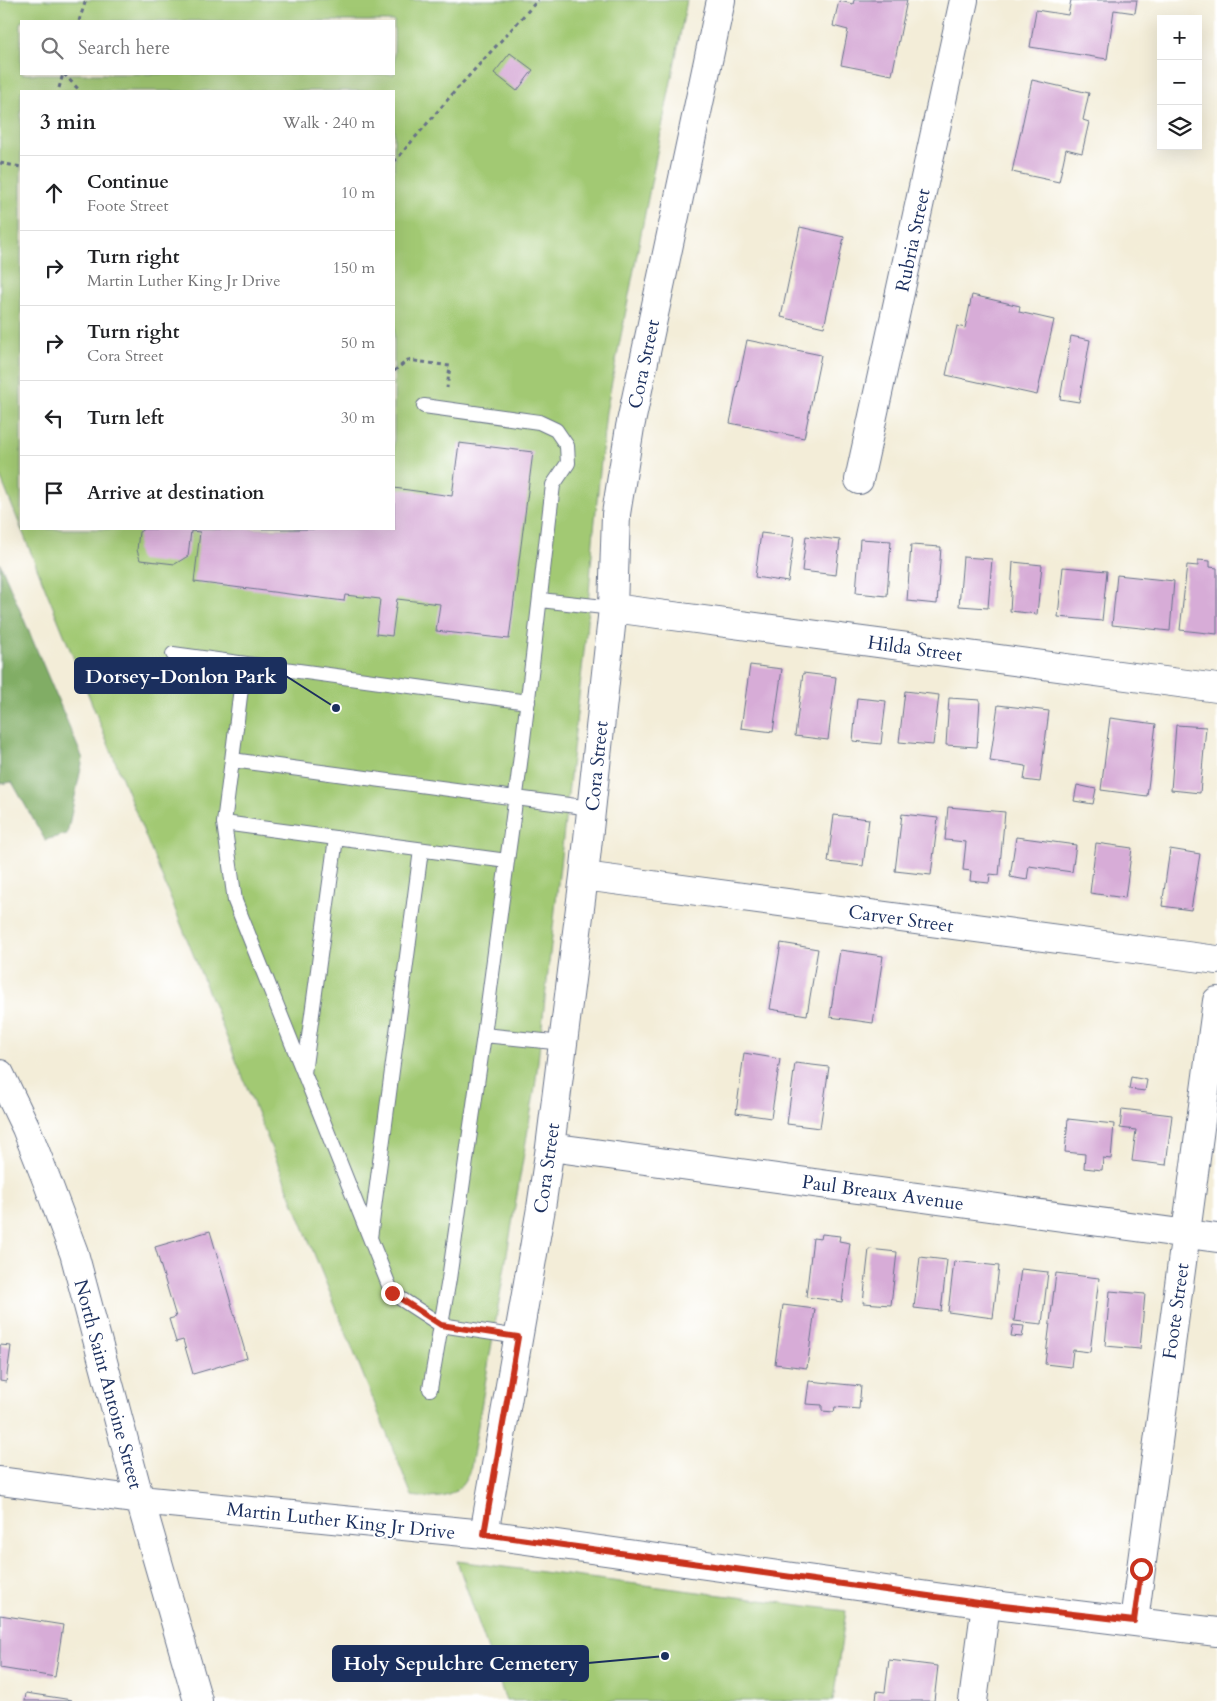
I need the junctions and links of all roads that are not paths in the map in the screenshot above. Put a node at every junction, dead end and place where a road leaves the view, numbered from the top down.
1 (721, 0) edge
2 (964, 0) edge
3 (424, 406) dead end
4 (859, 480) dead end
5 (540, 600) junction
6 (613, 608) junction
7 (173, 654) dead end
8 (244, 664) junction
9 (1217, 688) edge
10 (528, 702) junction
11 (232, 760) junction
12 (516, 799) junction
13 (591, 808) junction
14 (224, 823) junction
15 (336, 838) junction
16 (421, 850) junction
17 (507, 861) junction
18 (584, 876) junction
19 (1217, 960) edge
20 (1217, 1001) edge
21 (484, 1035) junction
22 (563, 1044) junction
23 (0, 1074) edge
24 (304, 1074) junction
25 (550, 1147) junction
26 (1186, 1234) junction
27 (1217, 1238) edge
28 (370, 1239) junction
29 (441, 1325) junction
30 (518, 1337) junction
31 (430, 1389) dead end
32 (0, 1481) edge
33 (140, 1500) junction
34 (484, 1534) junction
35 (986, 1604) junction
36 (1134, 1621) junction
37 (1217, 1632) edge
38 (198, 1701) edge
39 (973, 1701) edge

1 - 6 street, Cora Street
2 - 4 street, Rubria Street
3 - 5 lane
5 - 6 lane
5 - 10 lane
6 - 9 street, Hilda Street
6 - 13 street, Cora Street
7 - 8 lane
8 - 10 lane
8 - 11 lane
10 - 12 lane
11 - 12 lane
11 - 14 lane
12 - 13 lane
12 - 17 lane
13 - 18 street, Cora Street
14 - 15 lane
14 - 24 lane
15 - 16 lane
15 - 24 lane
16 - 17 lane
16 - 28 lane
17 - 21 lane
18 - 19 street, Carver Street
18 - 22 street, Cora Street
20 - 26 street, Foote Street
21 - 22 lane
21 - 29 lane
22 - 25 street, Cora Street
23 - 33 street, North Saint Antoine Street
24 - 28 lane
25 - 26 street, Paul Breaux Avenue
25 - 30 street, Cora Street
26 - 27 street, Paul Breaux Avenue
26 - 36 street, Foote Street
28 - 29 lane
29 - 30 lane
29 - 31 lane
30 - 34 street, Cora Street
32 - 33 street, Martin Luther King Jr Drive
33 - 34 street, Martin Luther King Jr Drive
33 - 38 street, North Saint Antoine Street
34 - 35 street, Martin Luther King Jr Drive
35 - 36 street, Martin Luther King Jr Drive
35 - 39 street
36 - 37 street, Martin Luther King Jr Drive

